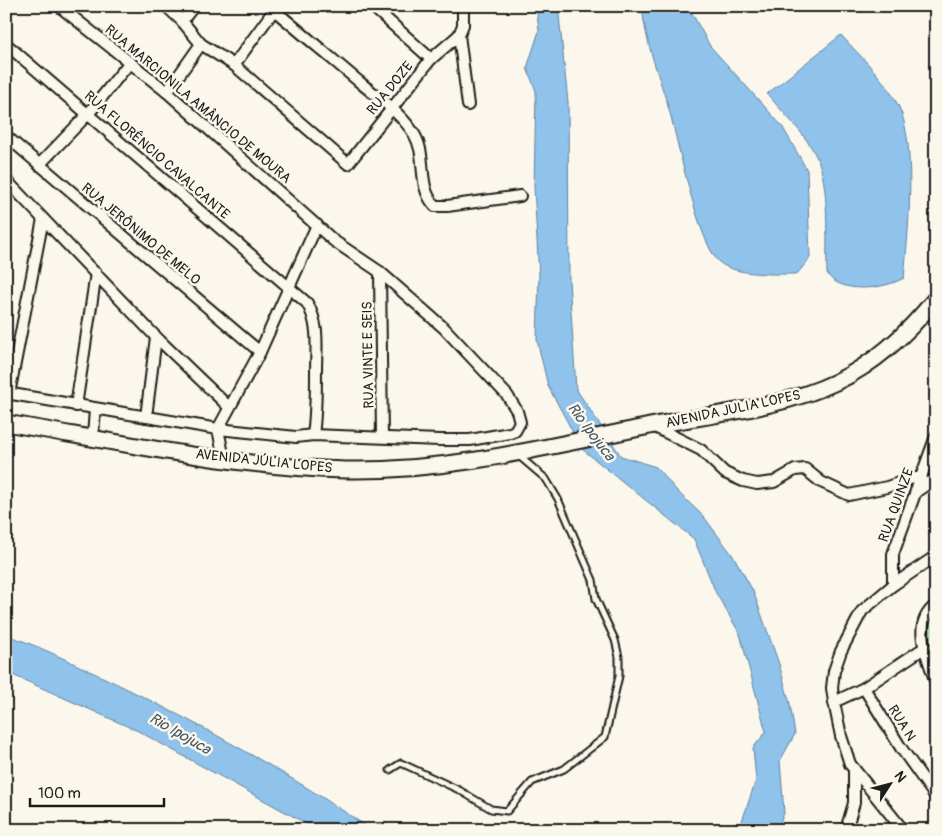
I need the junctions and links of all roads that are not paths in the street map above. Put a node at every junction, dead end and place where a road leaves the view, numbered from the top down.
1 (59, 6) edge
2 (166, 6) edge
3 (194, 6) edge
4 (372, 6) edge
5 (463, 6) edge
6 (275, 8) edge
7 (182, 21) junction
8 (459, 35) junction
9 (6, 44) edge
10 (201, 44) junction
11 (431, 59) junction
12 (130, 62) junction
13 (234, 65) junction
14 (167, 92) junction
15 (468, 105) dead end
16 (391, 108) junction
17 (89, 113) junction
18 (6, 136) edge
19 (39, 165) junction
20 (6, 180) edge
21 (520, 196) dead end
22 (43, 219) junction
23 (317, 225) junction
24 (380, 272) junction
25 (96, 273) junction
26 (289, 288) junction
27 (936, 298) edge
28 (156, 337) junction
29 (260, 352) junction
30 (8, 394) edge
31 (76, 406) junction
32 (229, 407) junction
33 (95, 409) junction
34 (146, 416) junction
35 (6, 423) edge
36 (650, 426) junction
37 (218, 429) junction
38 (313, 435) junction
39 (936, 436) edge
40 (382, 437) junction
41 (93, 438) junction
42 (520, 453) junction
43 (224, 459) junction
44 (921, 478) junction
45 (936, 478) edge
46 (917, 491) junction
47 (936, 556) edge
48 (893, 585) junction
49 (936, 605) edge
50 (924, 648) junction
51 (936, 684) edge
52 (864, 688) junction
53 (834, 702) junction
54 (854, 769) junction
55 (390, 770) dead end
56 (936, 797) edge
57 (846, 830) edge
58 (903, 830) edge

1 - 12 street, RUA MARCIONILA AMÂNCIO DE MOURA
2 - 7 street
3 - 7 street
4 - 11 street
5 - 8 street
6 - 13 street
6 - 16 street
7 - 10 street
8 - 11 street, RUA DOZE
8 - 15 street
9 - 17 street, RUA FLORÊNCIO CAVALCANTE
10 - 13 street
10 - 14 street
11 - 16 street, RUA DOZE
12 - 14 street, RUA MARCIONILA AMÂNCIO DE MOURA
12 - 17 street
13 - 16 street, RUA DOZE
14 - 23 street, RUA MARCIONILA AMÂNCIO DE MOURA
16 - 21 street
17 - 19 street
17 - 26 street, RUA FLORÊNCIO CAVALCANTE
18 - 19 street, RUA JERÔNIMO DE MELO
19 - 29 street, RUA JERÔNIMO DE MELO
20 - 22 street
22 - 25 street
22 - 30 street
23 - 24 street, RUA MARCIONILA AMÂNCIO DE MOURA
23 - 26 street
24 - 40 street, RUA VINTE E SEIS
24 - 40 street, RUA MARCIONILA AMÂNCIO DE MOURA
25 - 28 street
25 - 31 street
26 - 29 street
26 - 38 street, RUA FLORÊNCIO CAVALCANTE
27 - 36 main road, AVENIDA JULIA LOPES
28 - 32 street
28 - 34 street
29 - 32 street
30 - 31 street
31 - 33 street
32 - 37 street
33 - 34 street
33 - 41 street
34 - 37 street
35 - 41 main road, AVENIDA JÚLIA LOPES
36 - 42 main road, AVENIDA JULIA LOPES
36 - 44 street
37 - 38 street
37 - 43 street
38 - 40 street
39 - 44 street, RUA QUINZE
41 - 43 main road, AVENIDA JÚLIA LOPES
42 - 43 main road, AVENIDA JÚLIA LOPES
42 - 55 lane
44 - 46 street, RUA QUINZE
45 - 46 street
46 - 48 street, RUA QUINZE
47 - 48 street
48 - 53 street
49 - 50 street
50 - 51 street
50 - 52 street
52 - 53 street
52 - 56 street, RUA N
53 - 54 street
54 - 57 street
54 - 58 street

